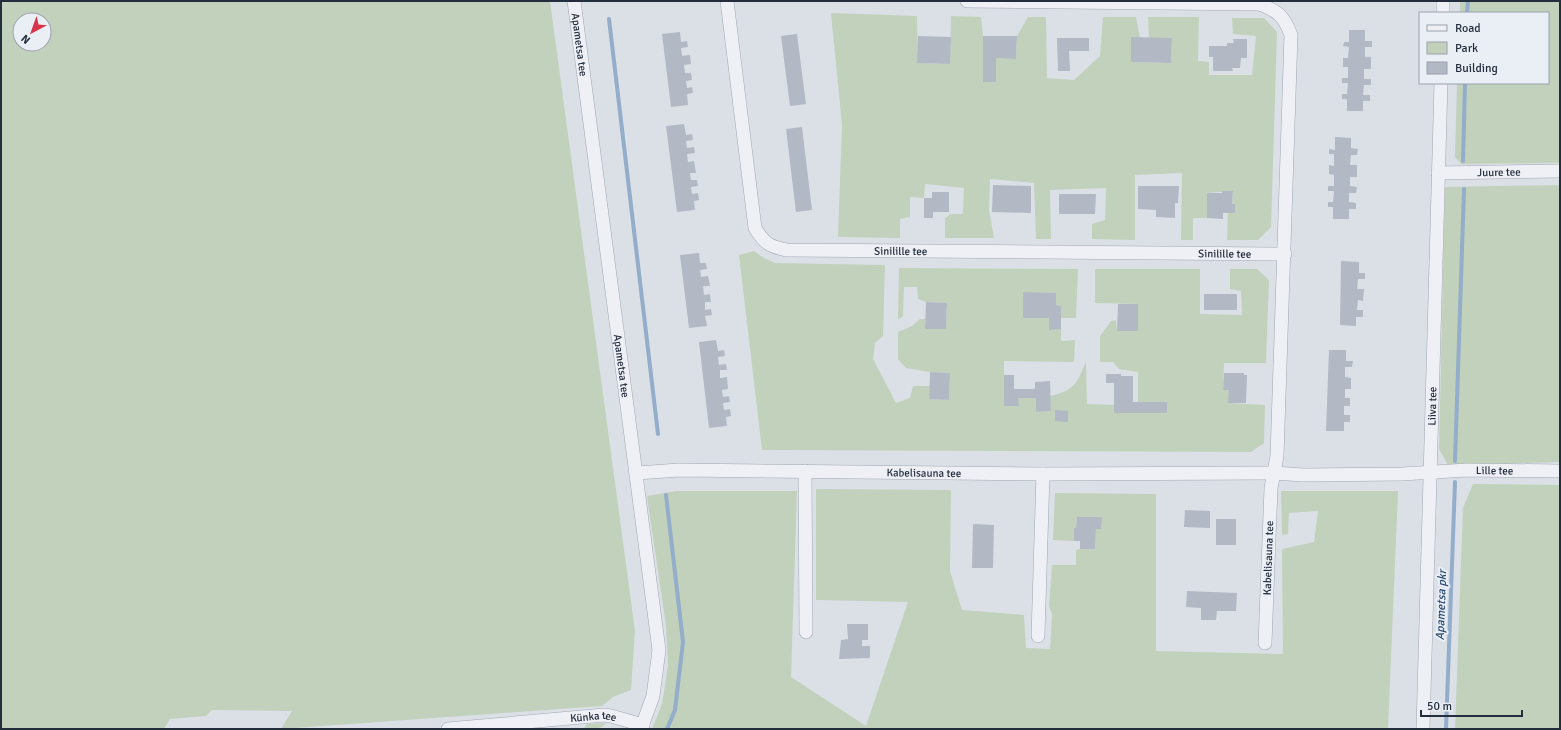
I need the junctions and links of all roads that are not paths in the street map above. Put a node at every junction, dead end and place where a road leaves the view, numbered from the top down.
1 (574, 1) edge
2 (727, 1) edge
3 (967, 1) edge
4 (1443, 1) edge
5 (1443, 12) edge
6 (1441, 84) edge
7 (1560, 171) edge
8 (1438, 173) junction
9 (1285, 254) junction
10 (805, 471) junction
11 (1560, 471) edge
12 (637, 473) junction
13 (1274, 473) junction
14 (1042, 474) junction
15 (1430, 474) junction
16 (806, 632) dead end
17 (1038, 636) dead end
18 (1265, 643) dead end
19 (642, 727) edge
20 (448, 729) edge
21 (1423, 729) edge

1 - 12 street, Apametsa tee
2 - 9 street, Sinilille tee
3 - 9 street
4 - 5 street
6 - 8 street, Liiva tee
7 - 8 street, Juure tee
8 - 15 street, Liiva tee
9 - 13 street
10 - 12 street, Kabelisauna tee
10 - 14 street, Kabelisauna tee
10 - 16 street
11 - 15 street, Lille tee
12 - 19 street, Apametsa tee
13 - 14 street, Kabelisauna tee
13 - 15 street, Kabelisauna tee
13 - 18 street, Kabelisauna tee
14 - 17 street
15 - 21 street, Liiva tee
19 - 20 street, Künka tee

